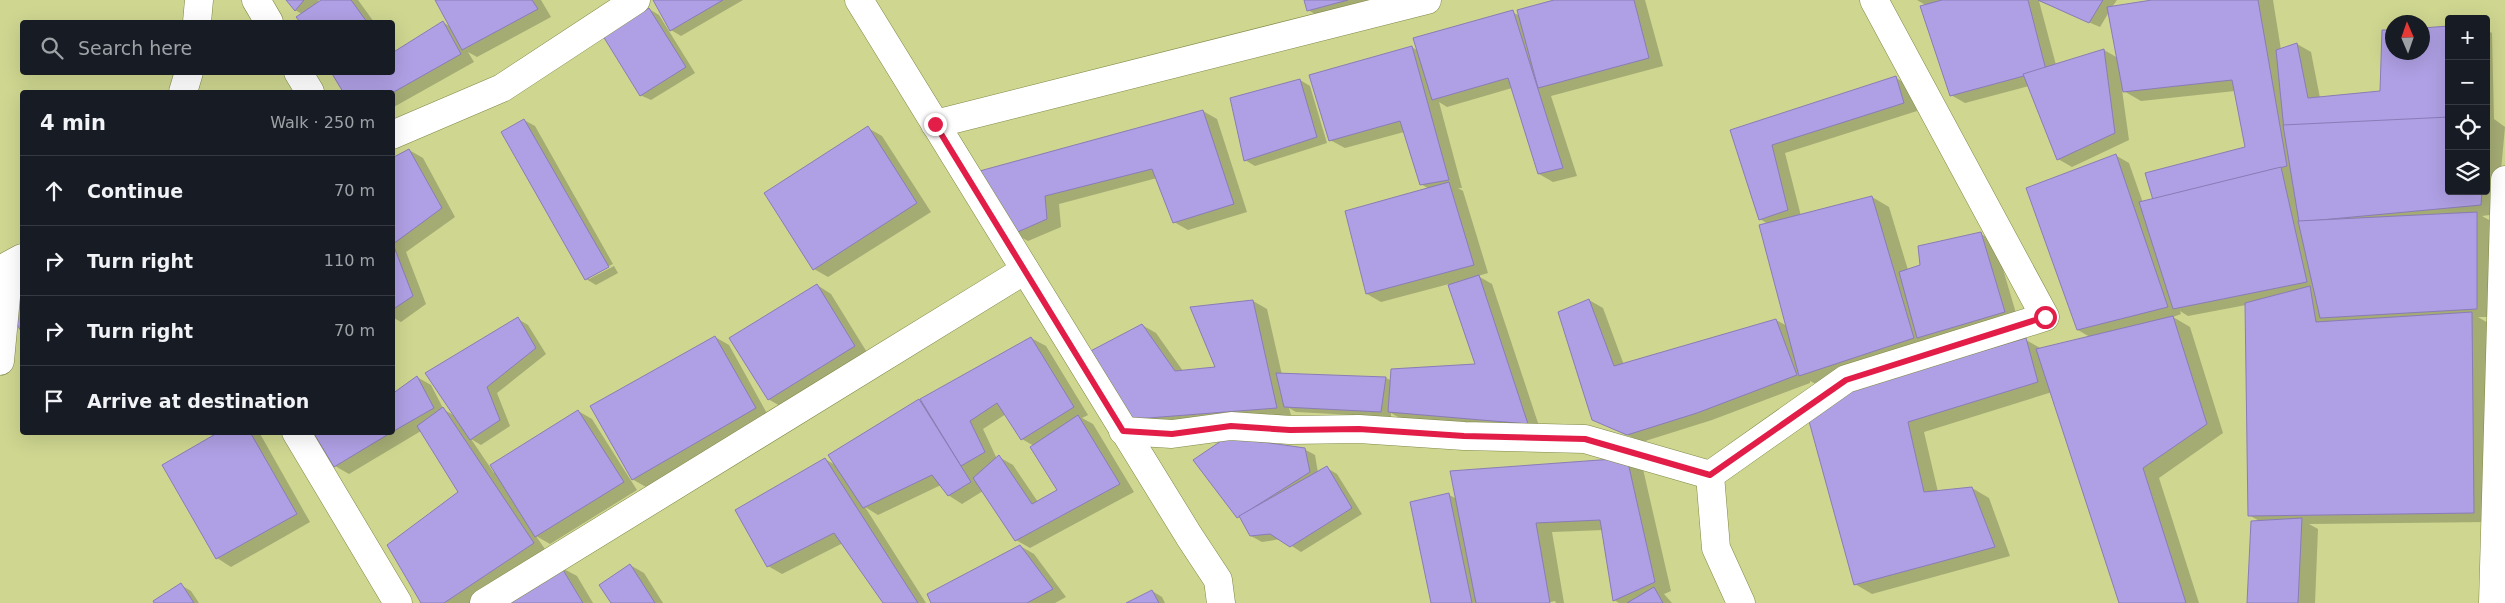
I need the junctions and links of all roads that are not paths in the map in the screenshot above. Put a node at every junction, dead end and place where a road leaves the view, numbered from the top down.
1 (199, 0) edge
2 (256, 0) edge
3 (636, 0) edge
4 (859, 0) edge
5 (1427, 0) edge
6 (1874, 0) edge
7 (197, 20) edge
8 (268, 20) edge
9 (189, 75) edge
10 (300, 75) edge
11 (184, 90) edge
12 (309, 90) edge
13 (935, 124) junction
14 (395, 134) edge
15 (2505, 180) edge
16 (10, 255) edge
17 (1025, 270) junction
18 (0, 361) edge
19 (1123, 431) junction
20 (298, 435) edge
21 (1710, 475) junction
22 (398, 603) edge
23 (484, 603) edge
24 (1221, 603) edge
25 (1741, 603) edge
26 (2493, 603) edge

1 - 7 street
2 - 8 street
3 - 14 street
4 - 13 street
5 - 13 street
6 - 21 street
9 - 11 street
10 - 12 street
13 - 17 street
15 - 26 street
16 - 18 street
17 - 19 street
17 - 23 street
19 - 21 street
19 - 24 street
20 - 22 street
21 - 25 street

